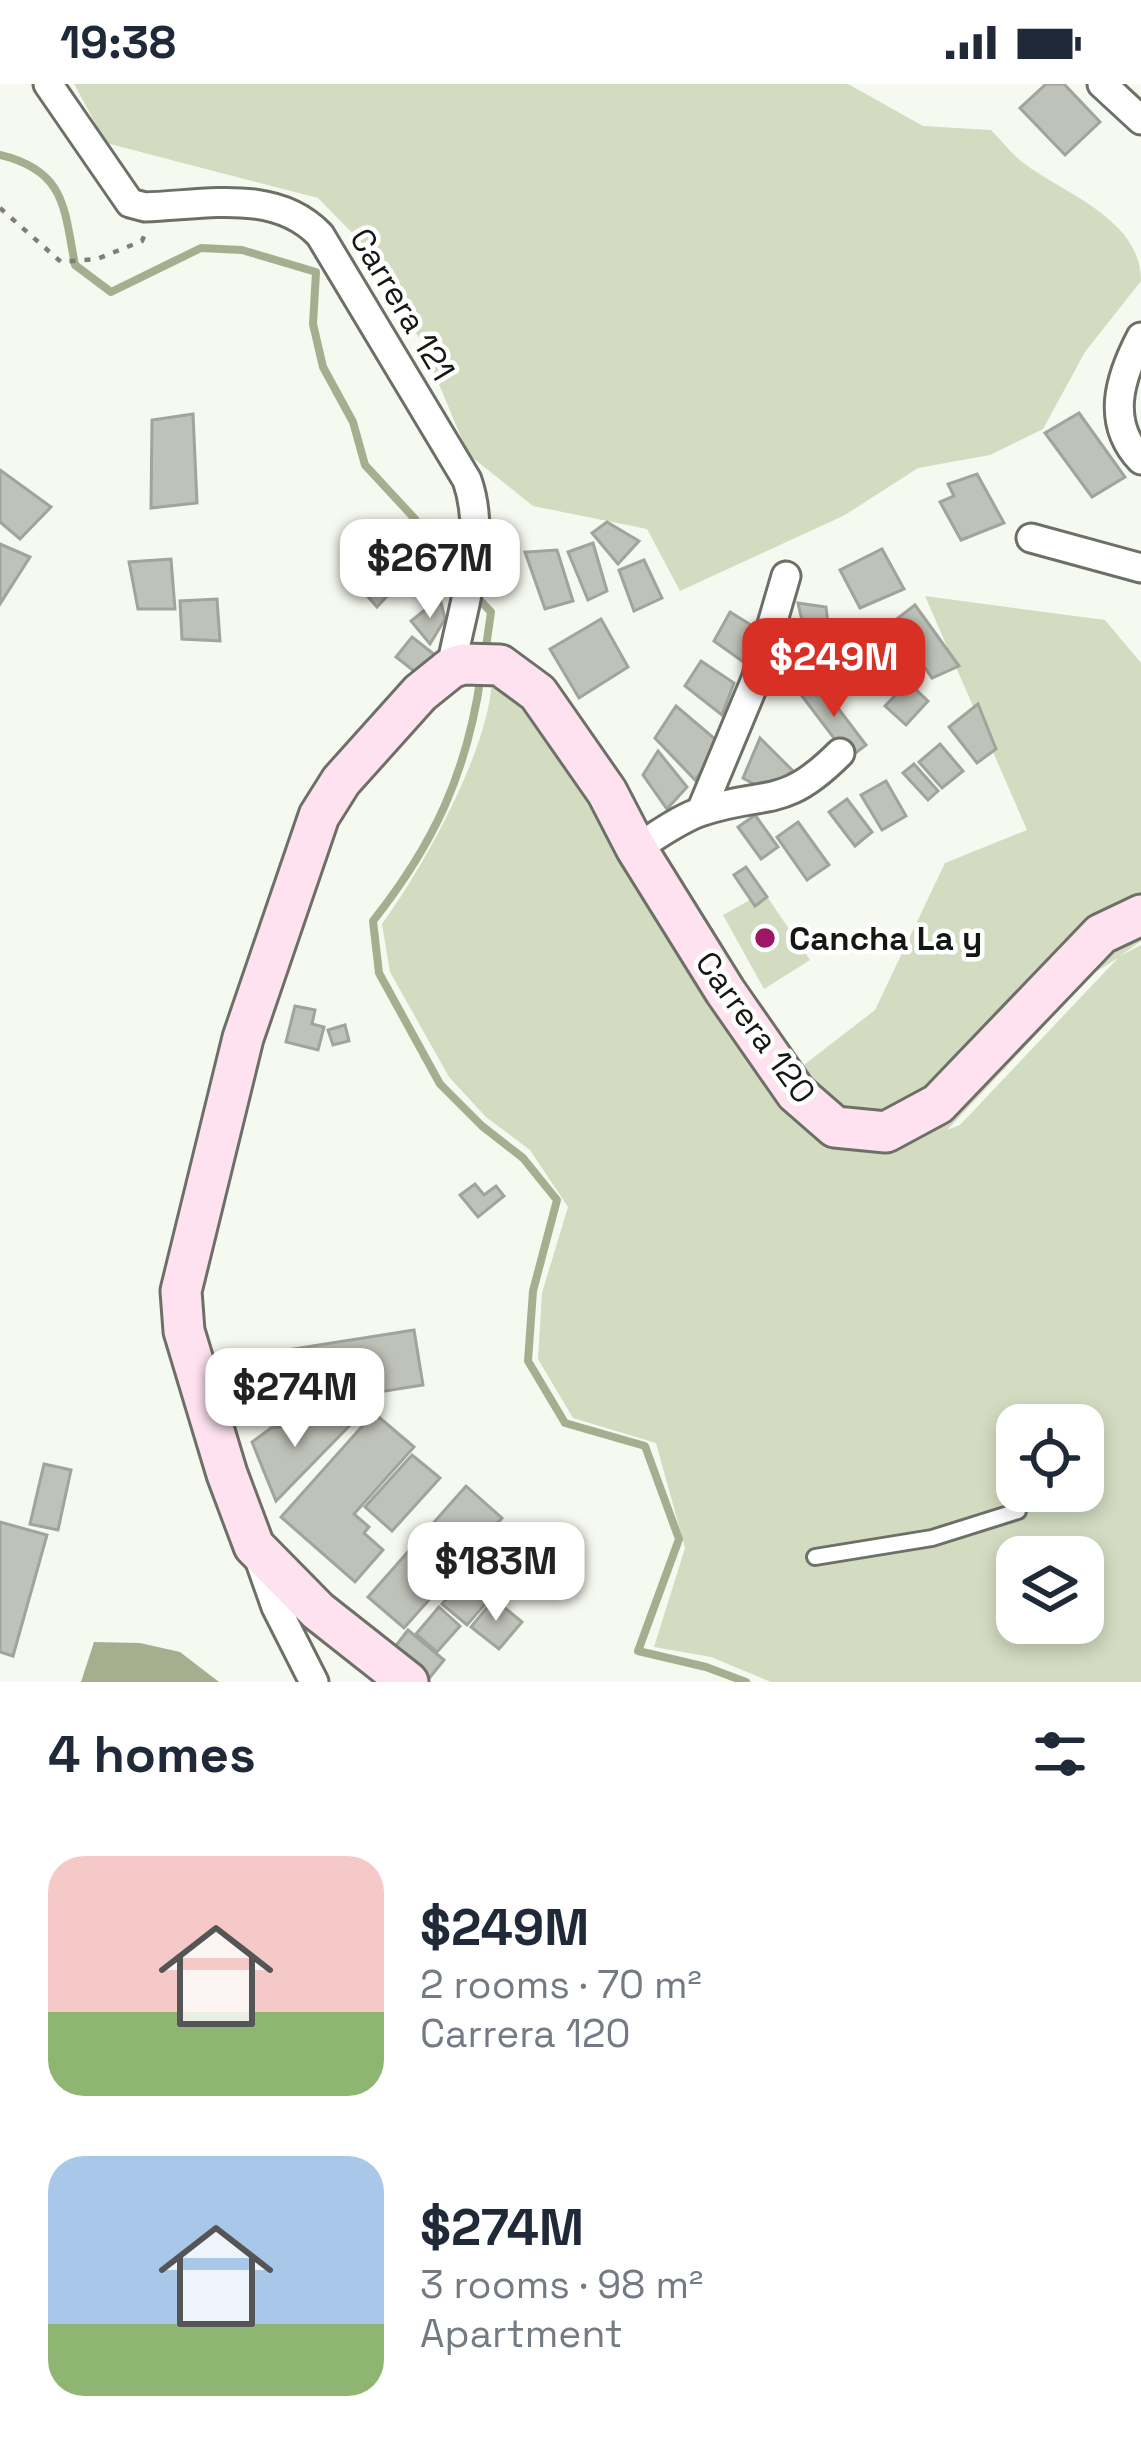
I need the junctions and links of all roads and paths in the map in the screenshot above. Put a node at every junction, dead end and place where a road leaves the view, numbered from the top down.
1 (48, 84) edge
2 (1102, 84) edge
3 (1141, 120) edge
4 (158, 207) junction
5 (0, 208) edge
6 (1141, 337) edge
7 (1141, 460) edge
8 (1030, 538) dead end
9 (1141, 568) edge
10 (786, 576) dead end
11 (472, 666) junction
12 (839, 754) dead end
13 (701, 811) junction
14 (636, 848) junction
15 (1141, 915) edge
16 (1015, 1512) edge
17 (254, 1546) junction
18 (815, 1557) dead end
19 (314, 1682) edge
20 (408, 1682) edge

1 - 4 street
2 - 3 street
4 - 5 path
4 - 11 street, Carrera 121
6 - 7 street
8 - 9 street
10 - 13 street
11 - 14 street, Carrera 120
11 - 17 street
12 - 13 street
13 - 14 street
14 - 15 street, Carrera 120
16 - 18 lane
17 - 19 street
17 - 20 street

